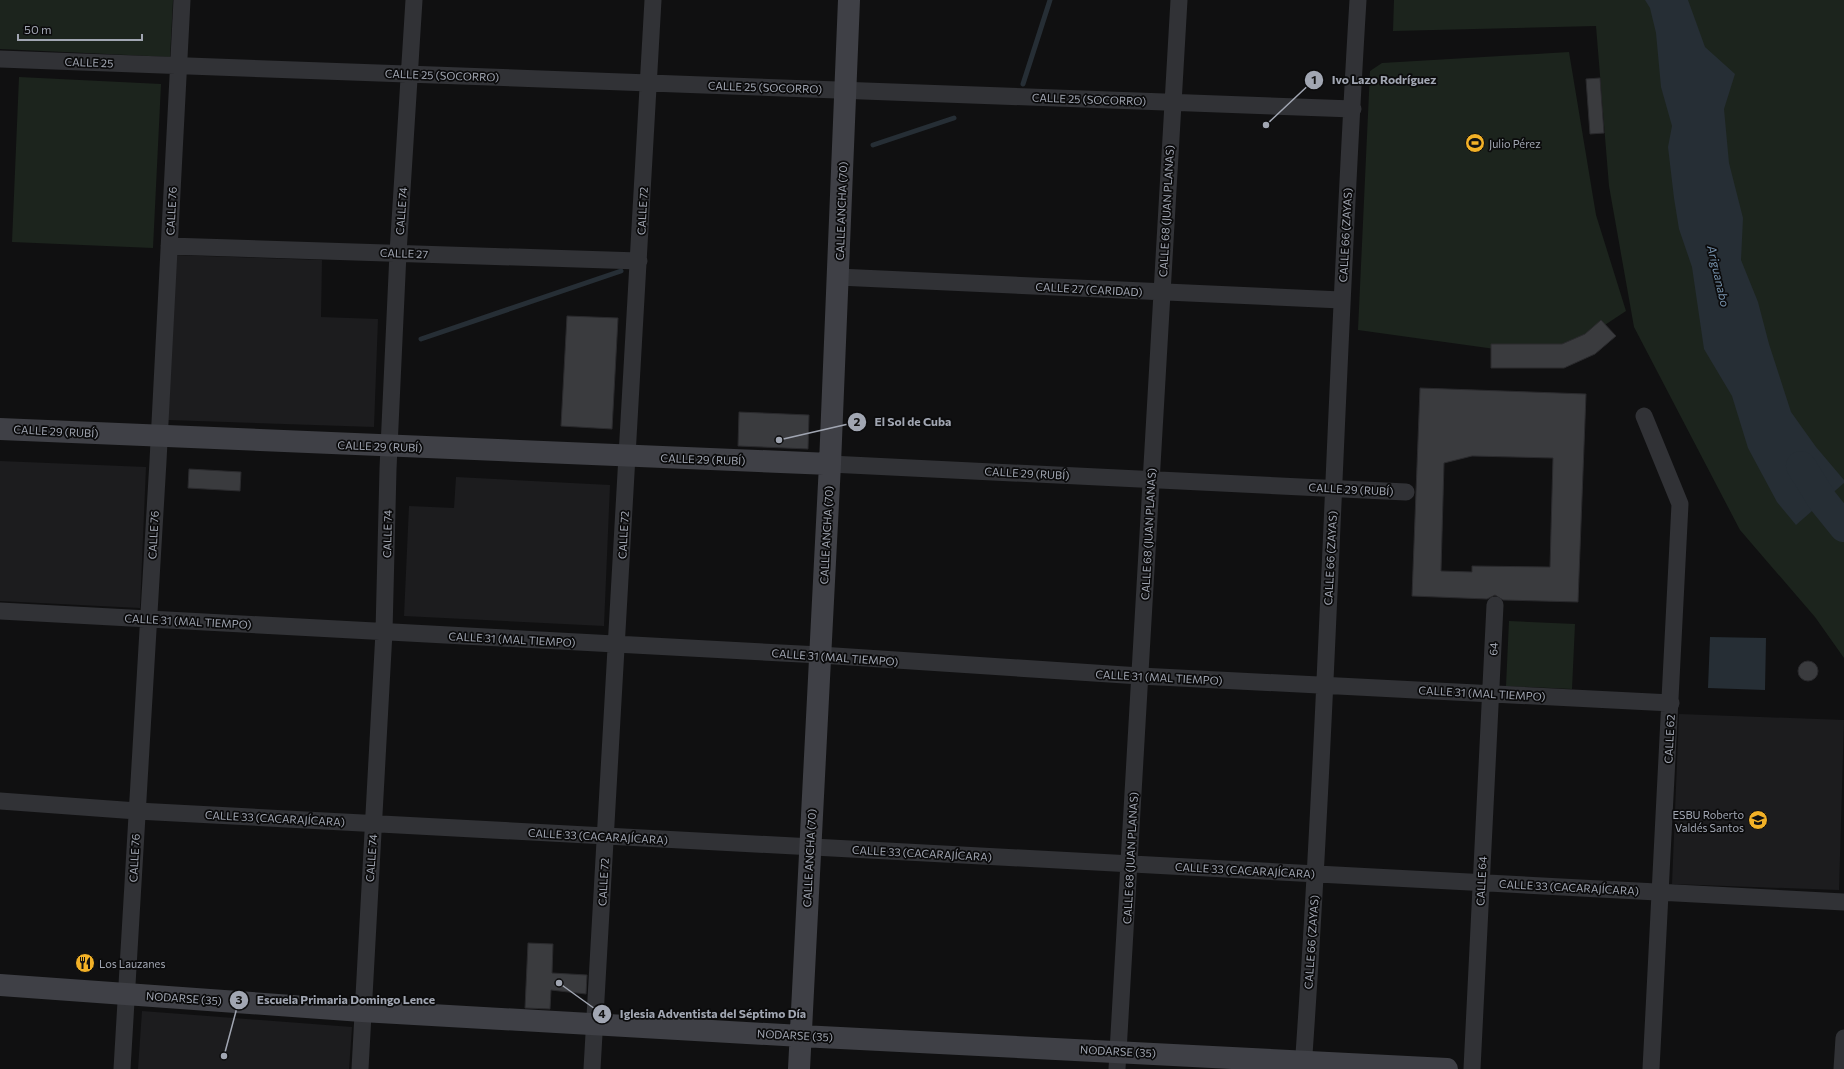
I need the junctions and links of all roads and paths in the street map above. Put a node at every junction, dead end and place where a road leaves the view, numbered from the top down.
1 (182, 0) edge
2 (414, 0) edge
3 (653, 0) edge
4 (850, 0) edge
5 (1178, 0) edge
6 (1358, 0) edge
7 (0, 59) edge
8 (178, 66) junction
9 (410, 74) junction
10 (648, 83) junction
11 (846, 90) junction
12 (1173, 102) junction
13 (1353, 109) junction
14 (169, 246) junction
15 (398, 253) junction
16 (639, 261) junction
17 (838, 277) junction
18 (1162, 292) junction
19 (1341, 300) junction
20 (1644, 416) dead end
21 (0, 429) edge
22 (159, 436) junction
23 (389, 446) junction
24 (627, 455) junction
25 (830, 464) junction
26 (1150, 479) junction
27 (1333, 488) junction
28 (1406, 492) dead end
29 (1495, 605) dead end
30 (0, 611) edge
31 (148, 619) junction
32 (384, 632) junction
33 (616, 645) junction
34 (820, 655) junction
35 (1140, 676) junction
36 (1324, 685) junction
37 (1491, 693) junction
38 (1671, 703) junction
39 (0, 801) edge
40 (137, 811) junction
41 (373, 824) junction
42 (606, 836) junction
43 (810, 847) junction
44 (1129, 864) junction
45 (1316, 874) junction
46 (1481, 883) junction
47 (1660, 892) junction
48 (1844, 902) edge
49 (0, 985) edge
50 (126, 994) junction
51 (362, 1011) junction
52 (595, 1024) junction
53 (801, 1036) junction
54 (1844, 1038) edge
55 (1118, 1060) edge
56 (1303, 1065) edge
57 (122, 1069) edge
58 (360, 1069) edge
59 (592, 1069) edge
60 (799, 1069) edge
61 (1446, 1069) edge
62 (1472, 1069) edge
63 (1651, 1069) edge
64 (1842, 1069) edge

1 - 8 street, CALLE 76
2 - 9 street, CALLE 74
3 - 10 street, CALLE 72
4 - 11 main road, CALLE ANCHA (70)
5 - 12 street, CALLE 68 (JUAN PLANAS)
6 - 13 street, CALLE 66 (ZAYAS)
7 - 8 street, CALLE 25
8 - 9 street, CALLE 25 (SOCORRO)
8 - 14 street, CALLE 76
9 - 10 street, CALLE 25 (SOCORRO)
9 - 15 street, CALLE 74
10 - 11 street, CALLE 25 (SOCORRO)
10 - 16 street, CALLE 72
11 - 12 street, CALLE 25 (SOCORRO)
11 - 17 main road, CALLE ANCHA (70)
12 - 13 street, CALLE 25 (SOCORRO)
12 - 18 street, CALLE 68 (JUAN PLANAS)
13 - 19 street, CALLE 66 (ZAYAS)
14 - 15 street, CALLE 27
14 - 22 street, CALLE 76
15 - 16 street, CALLE 27
15 - 23 street, CALLE 74
16 - 24 street, CALLE 72
17 - 18 street, CALLE 27 (CARIDAD)
17 - 25 main road, CALLE ANCHA (70)
18 - 19 street, CALLE 27 (CARIDAD)
18 - 26 street, CALLE 68 (JUAN PLANAS)
19 - 27 street, CALLE 66 (ZAYAS)
20 - 38 street, CALLE 62
21 - 22 main road, CALLE 29 (RUBÍ)
22 - 23 main road, CALLE 29 (RUBÍ)
22 - 31 street, CALLE 76
23 - 24 main road, CALLE 29 (RUBÍ)
23 - 32 street, CALLE 74
24 - 25 main road, CALLE 29 (RUBÍ)
24 - 33 street, CALLE 72
25 - 26 street, CALLE 29 (RUBÍ)
25 - 34 main road, CALLE ANCHA (70)
26 - 27 street, CALLE 29 (RUBÍ)
26 - 35 street, CALLE 68 (JUAN PLANAS)
27 - 28 street, CALLE 29 (RUBÍ)
27 - 36 street, CALLE 66 (ZAYAS)
29 - 37 street, 64
30 - 31 street, CALLE 31 (MAL TIEMPO)
31 - 32 street, CALLE 31 (MAL TIEMPO)
31 - 40 street, CALLE 76
32 - 33 street, CALLE 31 (MAL TIEMPO)
32 - 41 street, CALLE 74
33 - 34 street, CALLE 31 (MAL TIEMPO)
33 - 42 street, CALLE 72
34 - 35 street, CALLE 31 (MAL TIEMPO)
34 - 43 main road, CALLE ANCHA (70)
35 - 36 street, CALLE 31 (MAL TIEMPO)
35 - 44 street, CALLE 68 (JUAN PLANAS)
36 - 37 street, CALLE 31 (MAL TIEMPO)
36 - 45 street, CALLE 66 (ZAYAS)
37 - 38 street, CALLE 31 (MAL TIEMPO)
37 - 46 street, CALLE 64
38 - 47 street, CALLE 62
39 - 40 street, CALLE 33 (CACARAJÍCARA)
40 - 41 street, CALLE 33 (CACARAJÍCARA)
40 - 50 street, CALLE 76
41 - 42 street, CALLE 33 (CACARAJÍCARA)
41 - 51 street, CALLE 74
42 - 43 street, CALLE 33 (CACARAJÍCARA)
42 - 52 street, CALLE 72
43 - 44 street, CALLE 33 (CACARAJÍCARA)
43 - 53 main road, CALLE ANCHA (70)
44 - 45 street, CALLE 33 (CACARAJÍCARA)
44 - 55 street, CALLE 68 (JUAN PLANAS)
45 - 46 street, CALLE 33 (CACARAJÍCARA)
45 - 56 street, CALLE 66 (ZAYAS)
46 - 47 street, CALLE 33 (CACARAJÍCARA)
46 - 62 street, CALLE 64
47 - 48 street, CALLE 33 (CACARAJÍCARA)
47 - 63 street, CALLE 62
49 - 50 main road, NODARSE (35)
50 - 51 main road, NODARSE (35)
50 - 57 street, CALLE 76
51 - 52 main road, NODARSE (35)
51 - 58 street, CALLE 74
52 - 53 main road, NODARSE (35)
52 - 59 street, CALLE 72
53 - 55 main road, NODARSE (35)
53 - 60 main road, CALLE ANCHA (70)
54 - 64 street
55 - 56 main road, NODARSE (35)
56 - 61 main road, NODARSE (35)

